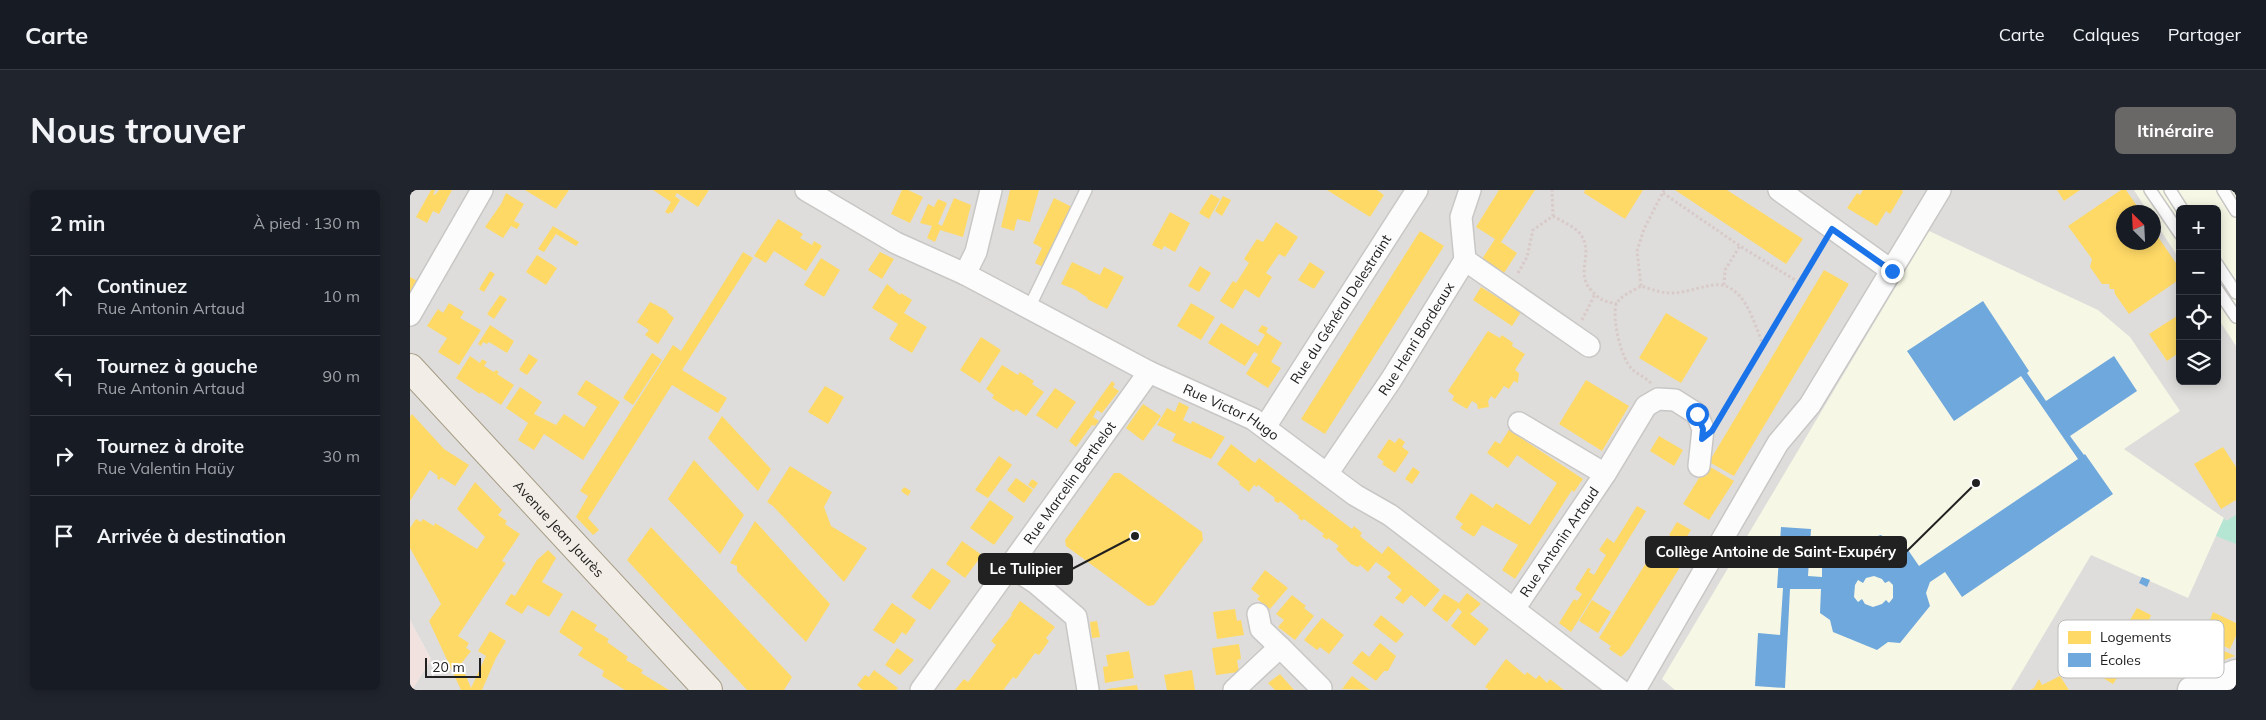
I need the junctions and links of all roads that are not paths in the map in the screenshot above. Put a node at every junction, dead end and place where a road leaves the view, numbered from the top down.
1 (482, 190) edge
2 (806, 190) edge
3 (991, 190) edge
4 (1086, 190) edge
5 (1417, 190) edge
6 (1470, 190) edge
7 (1779, 190) edge
8 (1940, 190) edge
9 (2150, 190) edge
10 (2170, 190) edge
11 (2222, 190) edge
12 (2179, 205) edge
13 (2236, 211) edge
14 (2176, 228) edge
15 (1464, 260) junction
16 (2221, 270) edge
17 (1892, 271) junction
18 (965, 274) junction
19 (2236, 293) edge
20 (2221, 295) edge
21 (1029, 308) junction
22 (410, 315) edge
23 (2236, 317) edge
24 (1590, 346) dead end
25 (410, 368) edge
26 (1149, 372) junction
27 (1518, 424) dead end
28 (1265, 427) junction
29 (1699, 466) dead end
30 (1327, 474) junction
31 (1605, 474) junction
32 (1010, 566) junction
33 (1514, 609) junction
34 (1258, 614) dead end
35 (1280, 647) junction
36 (2236, 673) edge
37 (2223, 678) edge
38 (2224, 678) edge
39 (1321, 688) dead end
40 (708, 690) edge
41 (921, 690) edge
42 (1088, 690) edge
43 (1234, 690) edge
44 (1620, 690) edge
45 (1635, 690) edge
46 (2191, 690) edge

1 - 22 street
2 - 18 street, Rue Victor Hugo
3 - 18 street
4 - 21 lane
5 - 28 street, Rue du Général Delestraint
6 - 15 street
7 - 17 street
8 - 17 street
9 - 14 lane
10 - 12 lane
11 - 13 lane
15 - 24 street
15 - 30 street, Rue Henri Bordeaux
16 - 19 lane
17 - 45 street
18 - 21 street, Rue Victor Hugo
20 - 23 lane
21 - 26 street, Rue Victor Hugo
25 - 40 main road, Avenue Jean Jaurès
26 - 28 street, Rue Victor Hugo
26 - 32 street, Rue Marcelin Berthelot
27 - 31 street, Rue Antonin Artaud
28 - 30 street, Rue Victor Hugo
29 - 31 street, Rue Antonin Artaud
30 - 33 street, Rue Victor Hugo
31 - 33 street, Rue Antonin Artaud
32 - 41 street, Rue Marcelin Berthelot
32 - 42 street
33 - 44 street, Rue Victor Hugo
34 - 35 street
35 - 39 street
35 - 43 street
36 - 38 street
37 - 46 street

